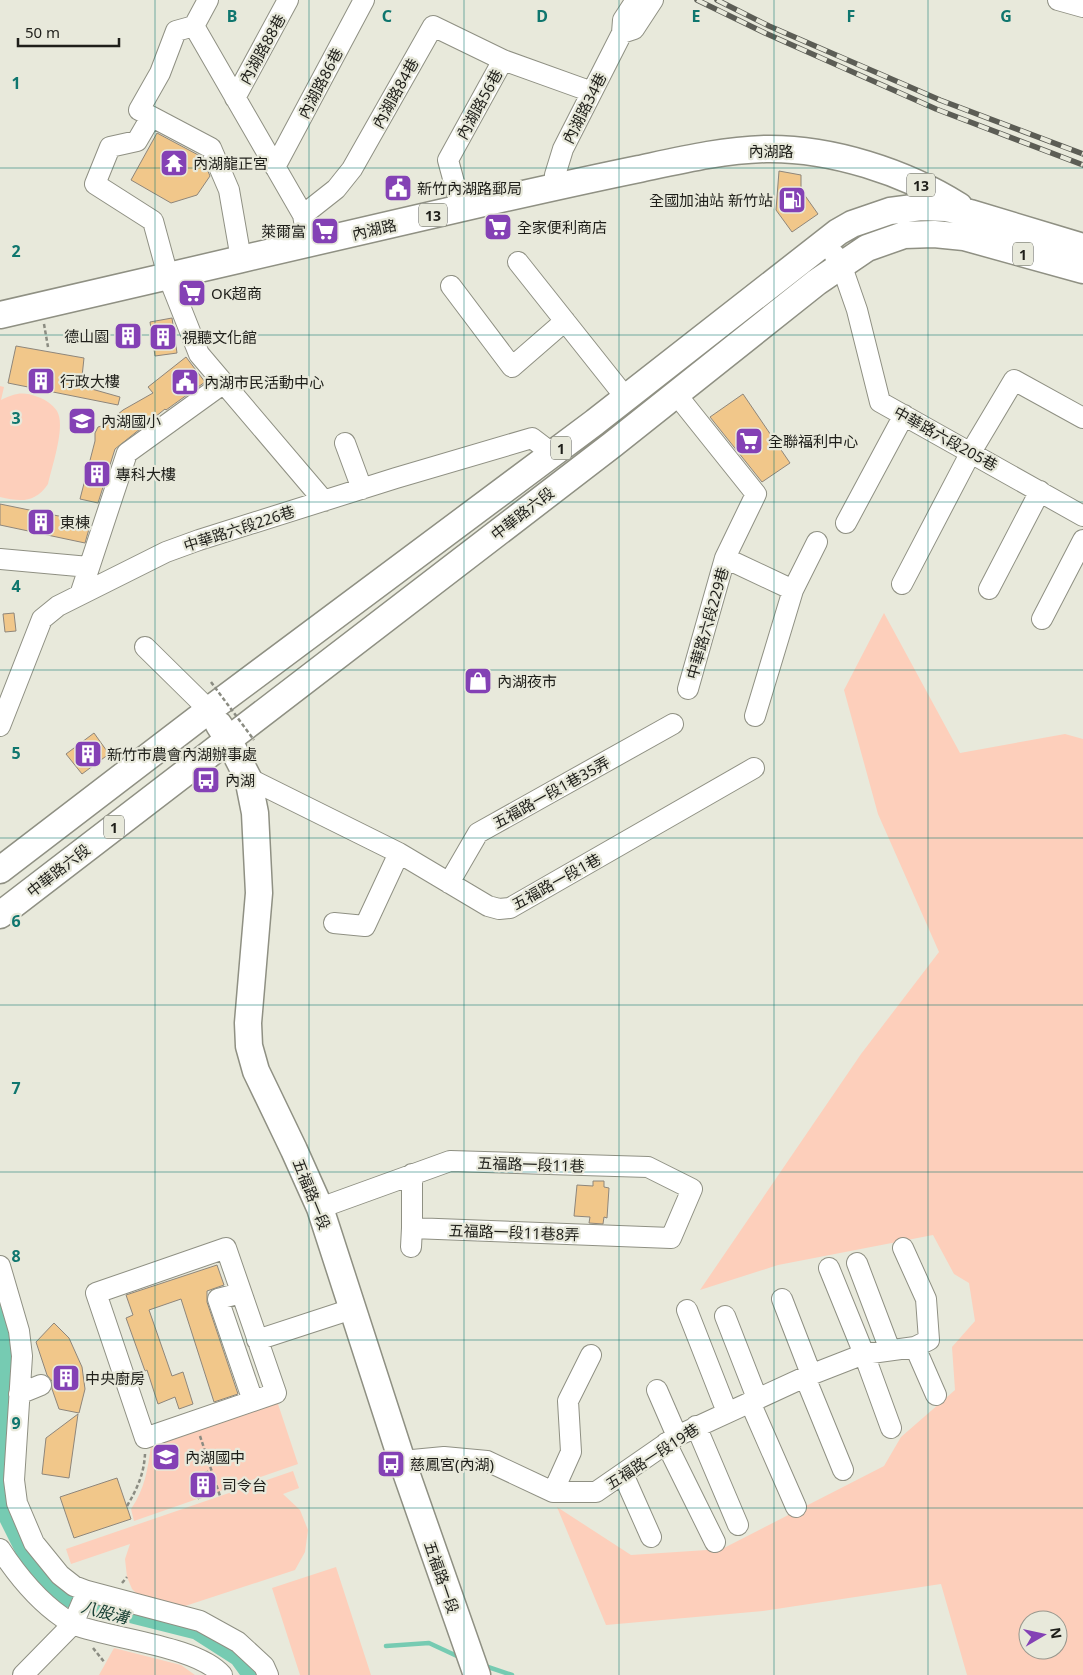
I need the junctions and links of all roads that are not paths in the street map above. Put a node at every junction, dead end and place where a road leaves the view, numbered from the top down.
1 (208, 0) edge
2 (288, 0) edge
3 (364, 0) edge
4 (636, 0) edge
5 (653, 0) edge
6 (1058, 0) edge
7 (1083, 7) edge
8 (194, 26) junction
9 (622, 33) junction
10 (504, 60) junction
11 (592, 92) junction
12 (235, 98) junction
13 (151, 116) junction
14 (868, 166) junction
15 (275, 167) junction
16 (554, 187) junction
17 (921, 207) junction
18 (461, 208) junction
19 (303, 215) junction
20 (967, 225) junction
21 (825, 240) junction
22 (308, 244) junction
23 (1083, 247) edge
24 (241, 260) junction
25 (518, 262) dead end
26 (841, 264) junction
27 (1083, 270) edge
28 (168, 276) junction
29 (451, 286) dead end
30 (0, 315) edge
31 (565, 321) junction
32 (224, 383) junction
33 (676, 394) junction
34 (626, 398) junction
35 (904, 415) junction
36 (1083, 418) edge
37 (595, 422) junction
38 (345, 443) dead end
39 (612, 445) junction
40 (972, 452) junction
41 (553, 454) junction
42 (362, 489) junction
43 (1040, 491) junction
44 (324, 501) junction
45 (1083, 516) edge
46 (846, 523) dead end
47 (1083, 540) edge
48 (817, 542) dead end
49 (725, 558) junction
50 (0, 559) edge
51 (89, 567) junction
52 (902, 584) dead end
53 (989, 589) dead end
54 (792, 590) junction
55 (80, 595) junction
56 (1042, 618) dead end
57 (145, 647) dead end
58 (688, 689) dead end
59 (208, 710) junction
60 (755, 716) dead end
61 (673, 724) dead end
62 (0, 726) edge
63 (228, 739) junction
64 (754, 768) dead end
65 (248, 778) junction
66 (399, 853) junction
67 (0, 870) edge
68 (449, 883) junction
69 (0, 915) edge
70 (334, 923) dead end
71 (412, 1174) junction
72 (320, 1208) junction
73 (671, 1238) joint
74 (903, 1248) dead end
75 (856, 1263) dead end
76 (0, 1266) edge
77 (829, 1268) dead end
78 (242, 1293) junction
79 (782, 1299) dead end
80 (352, 1308) junction
81 (687, 1310) dead end
82 (725, 1316) dead end
83 (257, 1340) junction
84 (915, 1347) junction
85 (890, 1350) junction
86 (864, 1354) junction
87 (591, 1355) dead end
88 (808, 1376) junction
89 (41, 1386) dead end
90 (657, 1390) dead end
91 (19, 1394) junction
92 (936, 1395) dead end
93 (754, 1400) junction
94 (253, 1401) junction
95 (727, 1412) junction
96 (696, 1426) junction
97 (891, 1428) dead end
98 (672, 1440) junction
99 (402, 1460) junction
100 (843, 1470) dead end
101 (623, 1474) junction
102 (553, 1492) junction
103 (796, 1507) dead end
104 (738, 1525) dead end
105 (651, 1537) dead end
106 (715, 1542) dead end
107 (0, 1549) edge
108 (87, 1591) junction
109 (73, 1624) junction
110 (23, 1675) edge
111 (222, 1675) edge
112 (268, 1675) edge
113 (477, 1675) edge

1 - 8 street
2 - 12 street, 內湖路88巷
3 - 15 street, 內湖路86巷
4 - 9 street, 內湖路34巷
5 - 9 street, 內湖路34巷
6 - 7 street
8 - 12 street
8 - 13 street
9 - 11 street, 內湖路34巷
10 - 11 street, 內湖路56巷
10 - 18 street, 內湖路56巷
10 - 19 street, 內湖路84巷
11 - 16 street, 內湖路34巷
12 - 15 street
13 - 24 street
13 - 28 street
14 - 16 main road, 內湖路 / 13
14 - 17 main road, 內湖路 / 13
14 - 20 main road, 內湖路 / 13
15 - 19 street
16 - 18 main road, 內湖路 / 13
17 - 20 main road, 中華路六段 / 1
17 - 21 main road, 中華路六段 / 1
18 - 22 main road, 內湖路 / 13
19 - 22 street
20 - 23 main road, 中華路六段 / 1
20 - 26 main road, 中華路六段 / 1
20 - 27 main road, 中華路六段 / 1
21 - 26 street, 中華路六段205巷
21 - 34 main road, 中華路六段 / 1
22 - 24 main road, 內湖路 / 13
24 - 28 main road, 內湖路 / 13
25 - 31 street
26 - 33 main road, 中華路六段 / 1
26 - 35 street, 中華路六段205巷
28 - 30 main road, 內湖路 / 13
28 - 32 street
29 - 31 street
31 - 34 street
32 - 44 street
32 - 51 street
33 - 39 main road, 中華路六段 / 1
33 - 49 street, 中華路六段229巷
34 - 37 main road, 中華路六段 / 1
35 - 40 street, 中華路六段205巷
35 - 46 street
36 - 40 street
37 - 39 street
37 - 41 main road, 中華路六段 / 1
38 - 42 street
39 - 63 main road, 中華路六段 / 1
40 - 43 street, 中華路六段205巷
40 - 52 street
41 - 42 street, 中華路六段226巷
41 - 59 main road, 中華路六段 / 1
42 - 44 street, 中華路六段226巷
43 - 45 street, 中華路六段205巷
43 - 53 street
44 - 55 street, 中華路六段226巷
47 - 56 street
48 - 54 street
49 - 54 street, 中華路六段229巷
49 - 58 street, 中華路六段229巷
50 - 51 street
51 - 55 street
54 - 60 street
55 - 62 street, 中華路六段226巷
57 - 59 street
59 - 63 main road, 五福路一段
59 - 67 main road, 中華路六段 / 1
61 - 68 street, 五福路一段1巷35弄
63 - 65 main road, 五福路一段
63 - 69 main road, 中華路六段 / 1
64 - 68 street, 五福路一段1巷
65 - 66 street, 五福路一段1巷
65 - 72 main road, 五福路一段
66 - 68 street, 五福路一段1巷
66 - 70 street
71 - 72 street, 五福路一段11巷
71 - 73 street, 五福路一段11巷8弄
71 - 73 street, 五福路一段11巷
72 - 80 main road, 五福路一段
74 - 84 street
75 - 85 street
76 - 91 street
77 - 86 street
78 - 83 street
78 - 94 street
78 - 94 street
79 - 88 street
80 - 83 street
80 - 99 main road, 五福路一段
81 - 95 street
82 - 93 street
83 - 94 street
84 - 85 street, 五福路一段19巷
84 - 92 street
85 - 86 street, 五福路一段19巷
86 - 88 street, 五福路一段19巷
86 - 97 street
87 - 102 street
88 - 93 street, 五福路一段19巷
88 - 100 street
89 - 91 street
90 - 98 street
91 - 108 street
93 - 95 street, 五福路一段19巷
93 - 103 street
95 - 96 street, 五福路一段19巷
96 - 98 street, 五福路一段19巷
96 - 104 street
98 - 101 street, 五福路一段19巷
98 - 106 street
99 - 102 street, 五福路一段19巷
99 - 113 main road, 五福路一段
101 - 102 street, 五福路一段19巷
101 - 105 street
107 - 109 street
108 - 109 street
108 - 112 street
109 - 110 street
109 - 111 street

